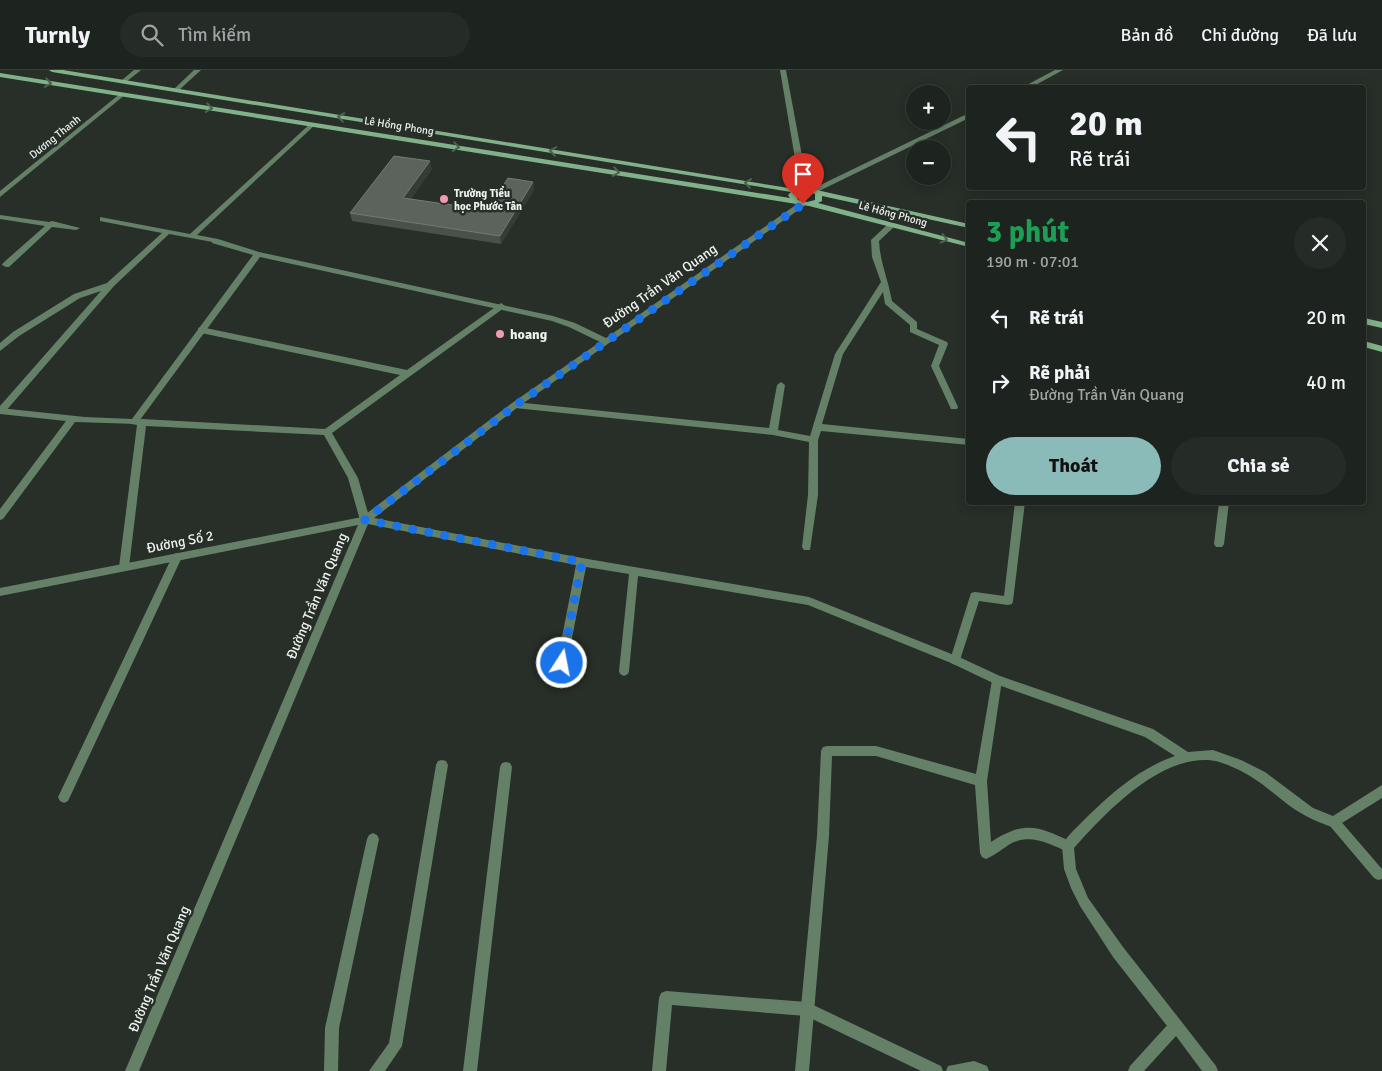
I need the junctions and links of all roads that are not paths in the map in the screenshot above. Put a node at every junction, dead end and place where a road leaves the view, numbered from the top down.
1 (52, 70) edge
2 (138, 70) edge
3 (198, 70) edge
4 (783, 70) edge
5 (1060, 70) edge
6 (0, 76) edge
7 (124, 81) junction
8 (136, 83) junction
9 (1030, 85) edge
10 (176, 90) junction
11 (124, 94) junction
12 (966, 117) edge
13 (313, 124) junction
14 (800, 190) junction
15 (816, 192) junction
16 (0, 195) edge
17 (803, 203) junction
18 (0, 217) edge
19 (103, 219) dead end
20 (52, 223) junction
21 (966, 225) edge
22 (891, 226) junction
23 (76, 228) dead end
24 (168, 231) junction
25 (192, 236) junction
26 (966, 244) edge
27 (258, 254) junction
28 (6, 265) dead end
29 (885, 282) junction
30 (111, 284) junction
31 (501, 306) junction
32 (1366, 321) edge
33 (1382, 325) edge
34 (201, 330) junction
35 (606, 341) junction
36 (1366, 344) edge
37 (0, 348) edge
38 (1382, 348) edge
39 (408, 373) junction
40 (781, 384) dead end
41 (516, 405) junction
42 (954, 407) dead end
43 (1, 411) edge
44 (72, 419) junction
45 (138, 422) junction
46 (817, 426) junction
47 (326, 432) junction
48 (773, 432) junction
49 (814, 440) junction
50 (966, 442) edge
51 (1020, 505) edge
52 (1224, 505) edge
53 (0, 516) edge
54 (365, 520) junction
55 (1219, 544) dead end
56 (807, 547) dead end
57 (177, 557) junction
58 (582, 562) junction
59 (124, 567) junction
60 (634, 570) junction
61 (0, 592) edge
62 (955, 660) junction
63 (562, 663) dead end
64 (624, 671) dead end
65 (997, 680) junction
66 (1186, 757) junction
67 (442, 765) dead end
68 (506, 767) dead end
69 (980, 781) junction
70 (1382, 791) edge
71 (64, 797) dead end
72 (1334, 822) junction
73 (373, 839) dead end
74 (1068, 846) junction
75 (1378, 874) dead end
76 (807, 1009) junction
77 (1176, 1026) junction
78 (132, 1071) edge
79 (331, 1071) edge
80 (376, 1071) edge
81 (470, 1071) edge
82 (659, 1071) edge
83 (802, 1071) edge
84 (936, 1071) edge
85 (953, 1071) edge
86 (982, 1071) edge
87 (1135, 1071) edge
88 (1211, 1071) edge

1 - 7 main road, Lê Hồng Phong
2 - 7 street
3 - 10 street
4 - 14 street
5 - 9 street
6 -> 11 main road, Lê Hồng Phong
7 - 8 main road, Lê Hồng Phong
8 - 10 main road, Lê Hồng Phong
8 - 11 main road
14 -> 10 main road, Lê Hồng Phong
11 -> 13 main road, Lê Hồng Phong
11 - 16 street, Dương Thanh
12 - 15 street
13 -> 17 main road, Lê Hồng Phong
13 - 25 street
14 - 15 main road, Lê Hồng Phong
14 - 17 main road
15 - 17 main road
15 - 21 main road, Lê Hồng Phong
17 - 22 main road, Lê Hồng Phong
17 - 35 street, Đường Trần Văn Quang
18 - 20 street
19 - 24 street
20 - 23 street
20 - 28 street
22 -> 26 main road, Lê Hồng Phong
22 - 29 street
24 - 25 street
24 - 30 street
25 - 27 street
27 - 31 street
27 - 34 street
29 - 42 street
29 - 46 street
30 - 37 street
30 - 43 street
31 - 35 street
31 - 39 street
32 - 33 main road
34 - 39 street
34 - 45 street
35 - 41 street, Đường Trần Văn Quang
36 - 38 main road
39 - 47 street
40 - 48 street
41 - 48 street
41 - 54 street, Đường Trần Văn Quang
43 - 44 street
44 - 45 street
44 - 53 street
45 - 47 street
45 - 59 street
46 - 49 street
46 - 50 street
47 - 54 street
48 - 49 street
49 - 56 street
51 - 62 street
52 - 55 street
54 - 57 street, Đường Số 2
54 - 58 street
54 - 78 street, Đường Trần Văn Quang
57 - 59 street, Đường Số 2
57 - 71 street
58 - 60 street
58 - 63 street
59 - 61 street, Đường Số 2
60 - 62 street
60 - 64 street
62 - 65 street
65 - 66 street
65 - 69 street
66 - 72 street
66 - 74 street
67 - 80 street
68 - 81 street
69 - 74 street
69 - 76 street
70 - 72 street
72 - 75 street
73 - 79 street
74 - 77 street
76 - 82 street
76 - 83 street
76 - 84 street
77 - 87 street
77 - 88 street
85 - 86 street

